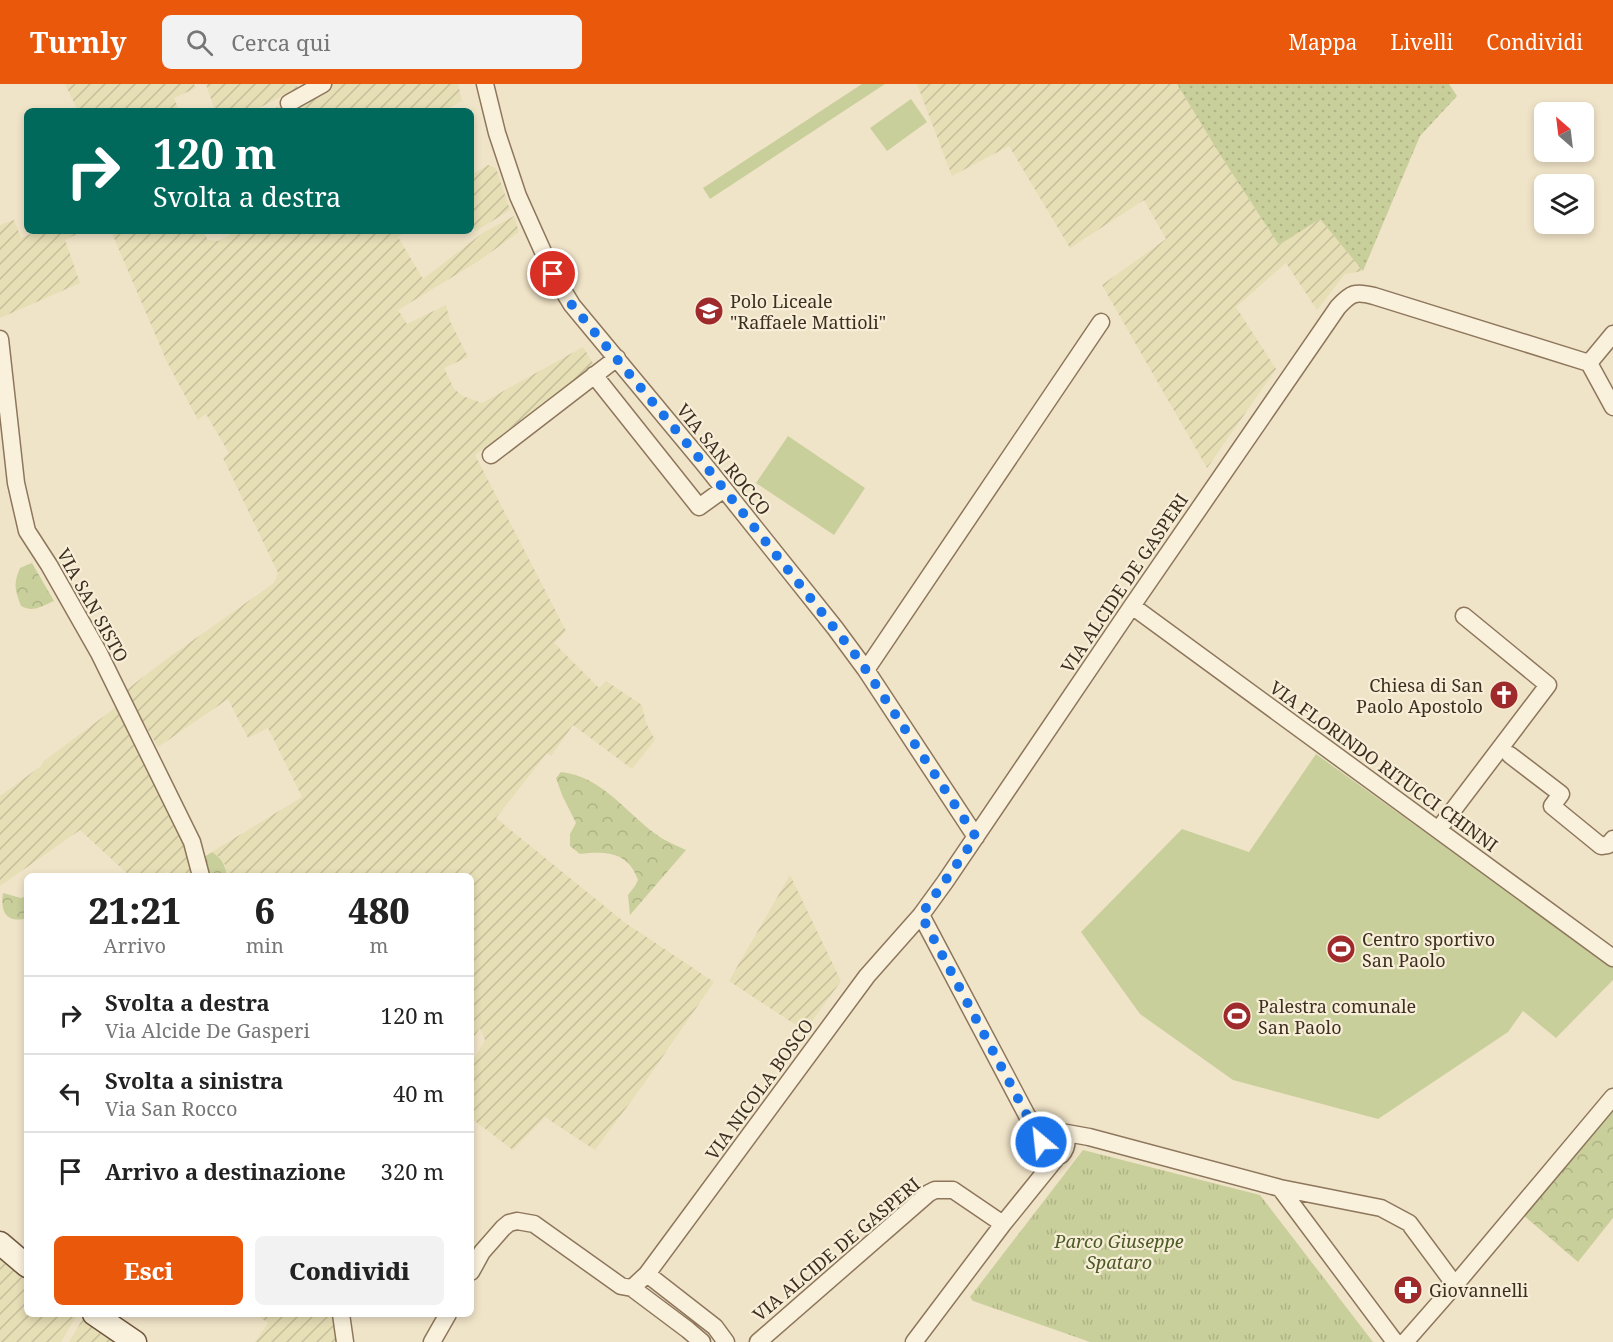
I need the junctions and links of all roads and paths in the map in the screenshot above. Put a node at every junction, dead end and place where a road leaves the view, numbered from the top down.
1 (323, 84) edge
2 (485, 84) edge
3 (289, 103) dead end
4 (1101, 322) dead end
5 (1613, 334) edge
6 (0, 339) edge
7 (616, 358) junction
8 (1588, 363) junction
9 (594, 375) junction
10 (1613, 407) edge
11 (491, 455) dead end
12 (724, 489) junction
13 (1132, 606) junction
14 (1464, 616) dead end
15 (866, 670) junction
16 (1510, 754) dead end
17 (1438, 830) junction
18 (976, 837) junction
19 (1613, 839) edge
20 (200, 873) edge
21 (921, 915) junction
22 (1613, 958) edge
23 (1613, 1097) edge
24 (1053, 1143) junction
25 (1280, 1188) junction
26 (1003, 1224) junction
27 (0, 1243) edge
28 (24, 1263) edge
29 (474, 1267) edge
30 (647, 1274) junction
31 (1455, 1285) junction
32 (632, 1288) junction
33 (98, 1317) edge
34 (341, 1317) edge
35 (446, 1317) edge
36 (792, 1320) junction
37 (135, 1342) edge
38 (345, 1342) edge
39 (432, 1342) edge
40 (702, 1342) edge
41 (726, 1342) edge
42 (758, 1342) edge
43 (775, 1342) edge
44 (914, 1342) edge
45 (1395, 1342) edge
46 (1405, 1342) edge

1 - 3 street
2 - 7 street, VIA SAN ROCCO
4 - 15 street
5 - 8 street
6 - 20 street, VIA SAN SISTO
7 - 9 street
7 - 12 street, VIA SAN ROCCO
8 - 10 street
8 - 13 street, VIA ALCIDE DE GASPERI
9 - 11 street
9 - 12 street
12 - 15 street, VIA SAN ROCCO
13 - 17 street, VIA FLORINDO RITUCCI CHINNI
13 - 18 street, VIA ALCIDE DE GASPERI
14 - 17 street
15 - 18 street, VIA SAN ROCCO
16 - 19 street
17 - 22 street, VIA FLORINDO RITUCCI CHINNI
18 - 21 street, VIA ALCIDE DE GASPERI
21 - 24 street
21 - 30 street, VIA NICOLA BOSCO
23 - 31 street
24 - 25 street
24 - 26 street
25 - 31 street
25 - 45 street
26 - 36 street
26 - 44 street
27 - 28 main road
29 - 32 street
30 - 32 street, VIA NICOLA BOSCO
30 - 41 street
31 - 46 street
32 - 40 street
33 - 37 main road
34 - 38 street
35 - 39 street
36 - 42 street, VIA ALCIDE DE GASPERI
36 - 43 street

